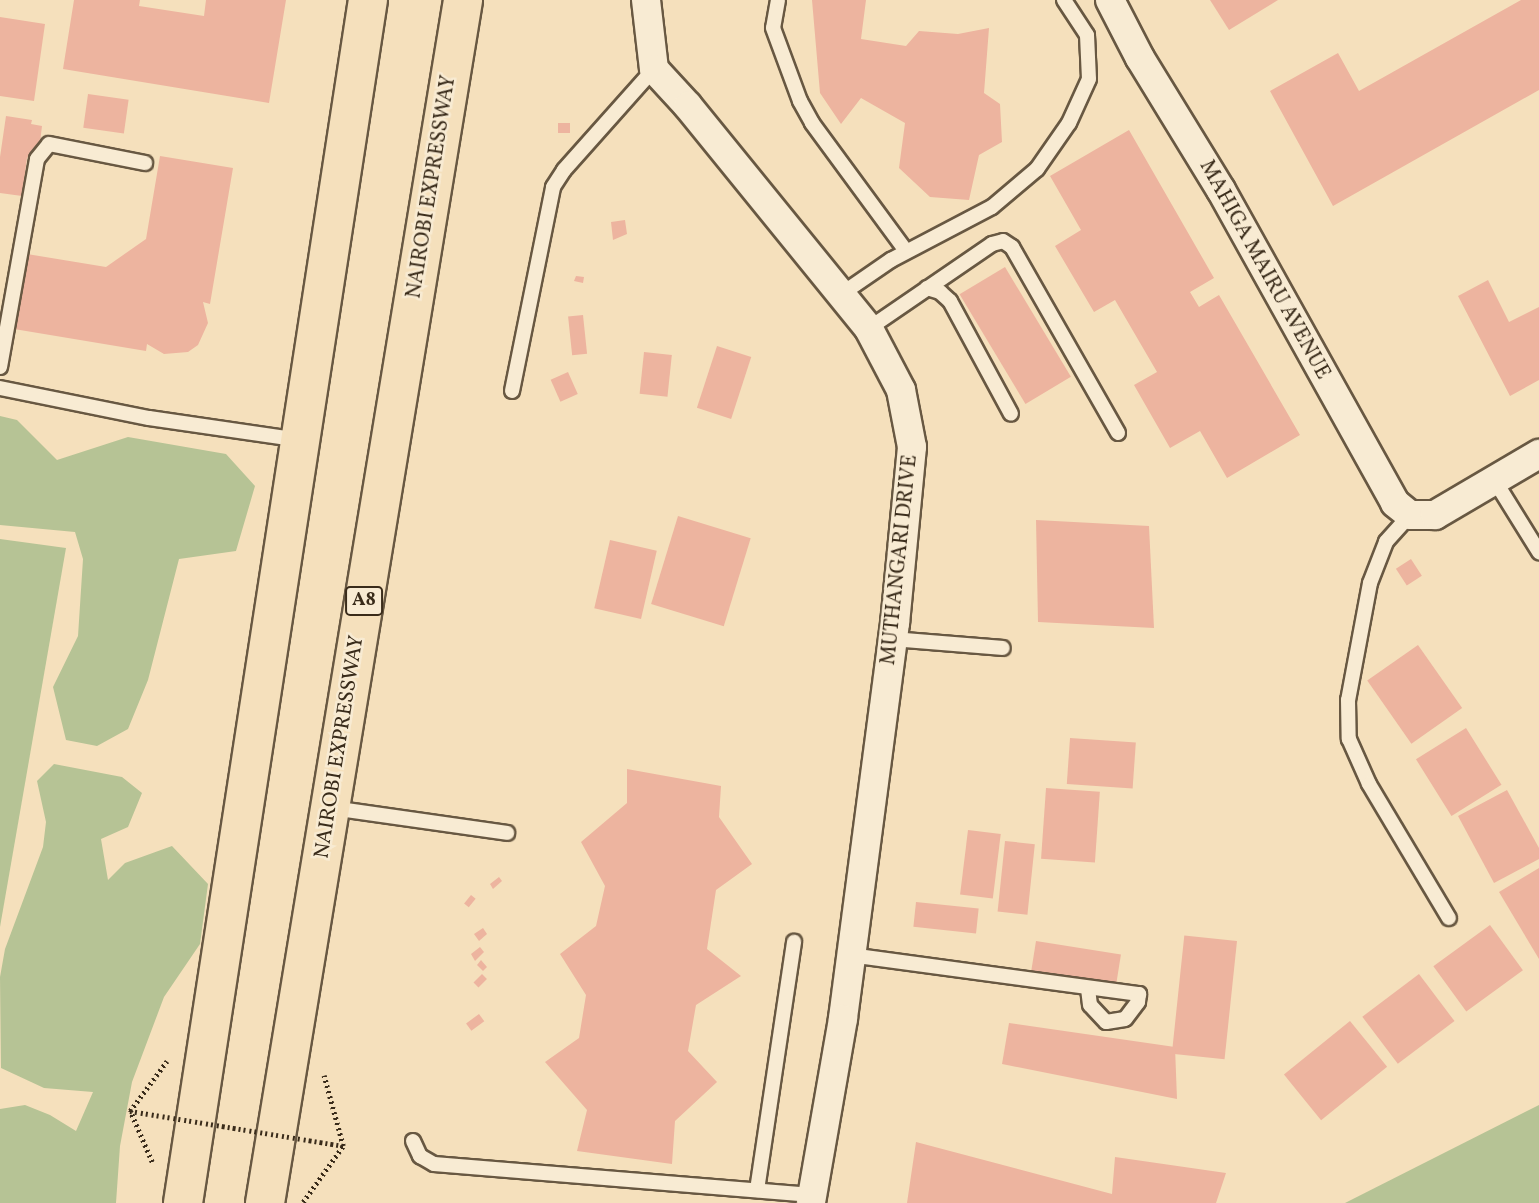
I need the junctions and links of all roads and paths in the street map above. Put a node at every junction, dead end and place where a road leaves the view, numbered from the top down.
1 (368, 0) edge
2 (463, 0) edge
3 (646, 0) edge
4 (778, 0) edge
5 (1065, 0) edge
6 (1110, 0) edge
7 (654, 69) junction
8 (145, 163) dead end
9 (906, 251) junction
10 (927, 288) junction
11 (840, 295) junction
12 (868, 329) junction
13 (0, 367) edge
14 (0, 388) edge
15 (512, 391) dead end
16 (1010, 414) dead end
17 (1118, 433) dead end
18 (299, 440) junction
19 (1539, 454) edge
20 (1495, 481) junction
21 (1422, 515) junction
22 (1539, 552) edge
23 (893, 639) junction
24 (1003, 648) dead end
25 (330, 808) junction
26 (507, 833) dead end
27 (1449, 918) dead end
28 (794, 942) dead end
29 (850, 955) junction
30 (1088, 989) dead end
31 (413, 1142) dead end
32 (155, 1168) dead end
33 (757, 1190) junction
34 (812, 1199) edge
35 (183, 1203) edge
36 (265, 1203) edge
37 (302, 1203) edge

1 - 18 highway
2 - 25 highway, NAIROBI EXPRESSWAY / A8
3 - 7 street
4 - 9 lane
5 - 9 lane
6 - 21 street, MAHIGA MAIRU AVENUE
7 - 11 street, MUTHANGARI DRIVE
7 - 15 lane
8 - 13 lane
9 - 11 lane
10 - 12 lane
10 - 16 lane
10 - 17 lane
11 - 12 street, MUTHANGARI DRIVE
12 - 23 street, MUTHANGARI DRIVE
14 - 18 lane
18 - 35 highway
19 - 20 street
20 - 21 street
20 - 22 lane
21 - 27 lane
23 - 24 lane
23 - 29 street, MUTHANGARI DRIVE
25 - 26 lane
25 - 36 highway, NAIROBI EXPRESSWAY / A8
28 - 33 lane
29 - 30 lane
29 - 34 street, MUTHANGARI DRIVE
31 - 33 lane
32 - 37 path, bridge
33 - 34 lane

